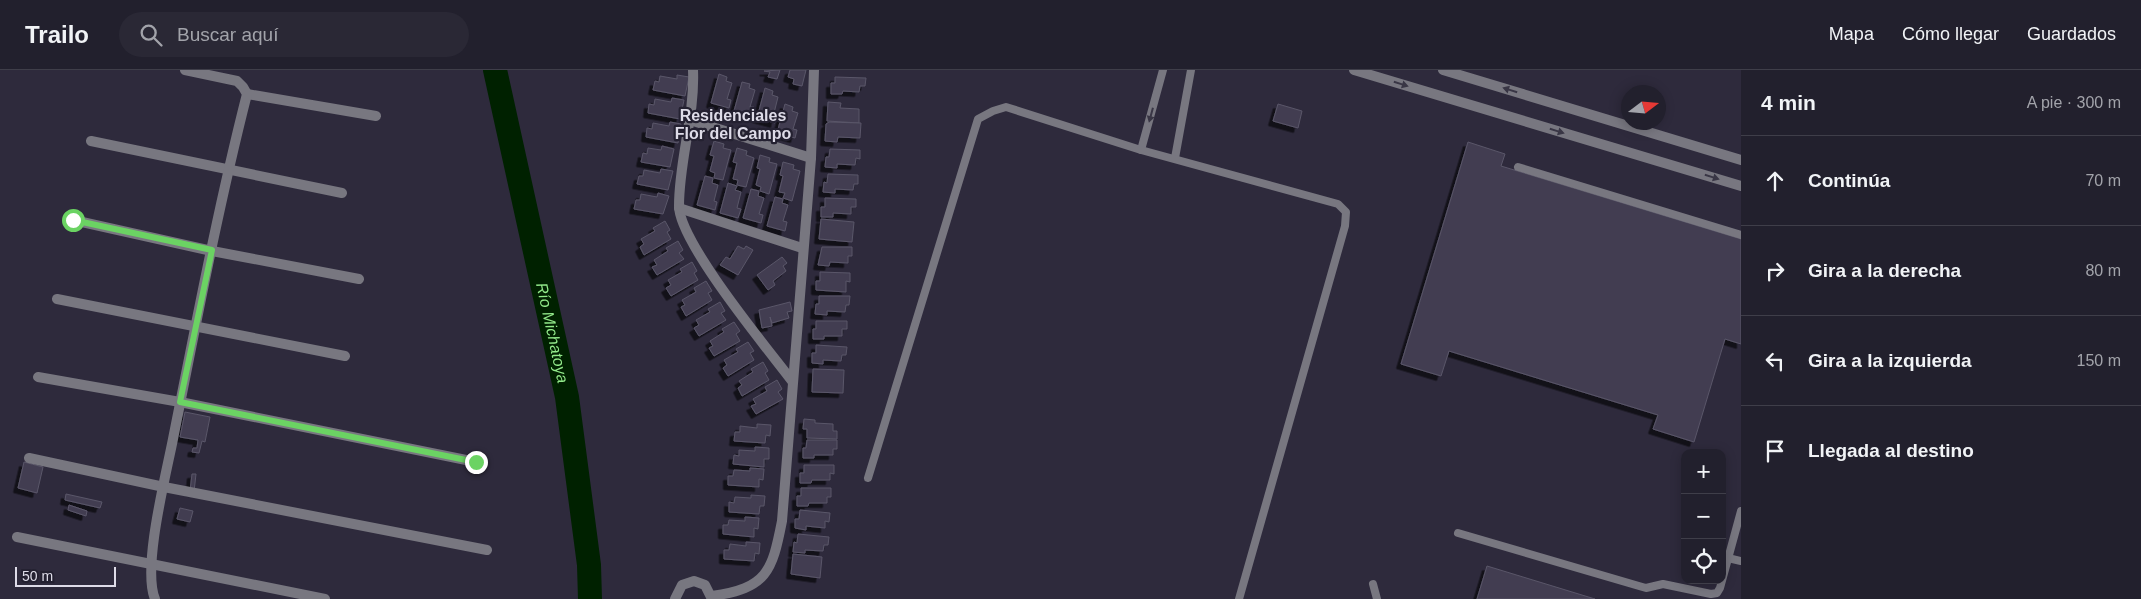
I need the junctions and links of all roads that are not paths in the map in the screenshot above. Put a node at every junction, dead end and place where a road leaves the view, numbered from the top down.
1 (185, 70) edge
2 (693, 70) edge
3 (814, 70) edge
4 (1163, 70) edge
5 (1182, 70) edge
6 (1354, 70) edge
7 (1443, 70) edge
8 (1191, 71) edge
9 (247, 94) junction
10 (376, 116) dead end
11 (690, 120) junction
12 (91, 141) dead end
13 (1142, 150) junction
14 (811, 158) junction
15 (1175, 158) junction
16 (1741, 160) edge
17 (1518, 167) dead end
18 (228, 169) junction
19 (1741, 186) edge
20 (342, 193) dead end
21 (679, 208) junction
22 (73, 220) dead end
23 (1741, 235) edge
24 (802, 248) junction
25 (212, 250) junction
26 (359, 279) dead end
27 (57, 300) dead end
28 (195, 325) junction
29 (344, 356) dead end
30 (38, 377) dead end
31 (792, 381) junction
32 (180, 402) junction
33 (29, 458) dead end
34 (476, 462) dead end
35 (868, 478) dead end
36 (164, 487) junction
37 (1741, 511) edge
38 (1458, 533) dead end
39 (17, 537) dead end
40 (487, 550) dead end
41 (1728, 558) junction
42 (1741, 561) edge
43 (150, 565) junction
44 (1373, 584) dead end
45 (712, 597) edge
46 (155, 599) edge
47 (325, 599) edge
48 (675, 599) edge
49 (1239, 599) edge
50 (1377, 599) edge

1 - 9 street
2 - 11 street
3 - 14 street
4 -> 13 lane
5 - 8 lane
6 -> 19 street
16 -> 7 street
8 - 15 lane
9 - 10 street
9 - 18 street
11 - 14 street
11 - 21 street
12 - 18 street
13 - 15 lane
13 - 35 lane
14 - 24 street
15 - 49 lane
17 - 23 lane
18 - 20 street
18 - 25 street
21 - 24 street
21 - 31 street
22 - 25 street
24 - 31 street
25 - 26 street
25 - 28 street
27 - 28 street
28 - 29 street
28 - 32 street
30 - 32 street
31 - 45 street
32 - 34 street
32 - 36 street
33 - 36 street
36 - 40 street
36 - 43 street
37 - 41 lane
38 - 41 lane
39 - 43 street
41 - 42 lane
43 - 46 street
43 - 47 street
44 - 50 lane
45 - 48 street

